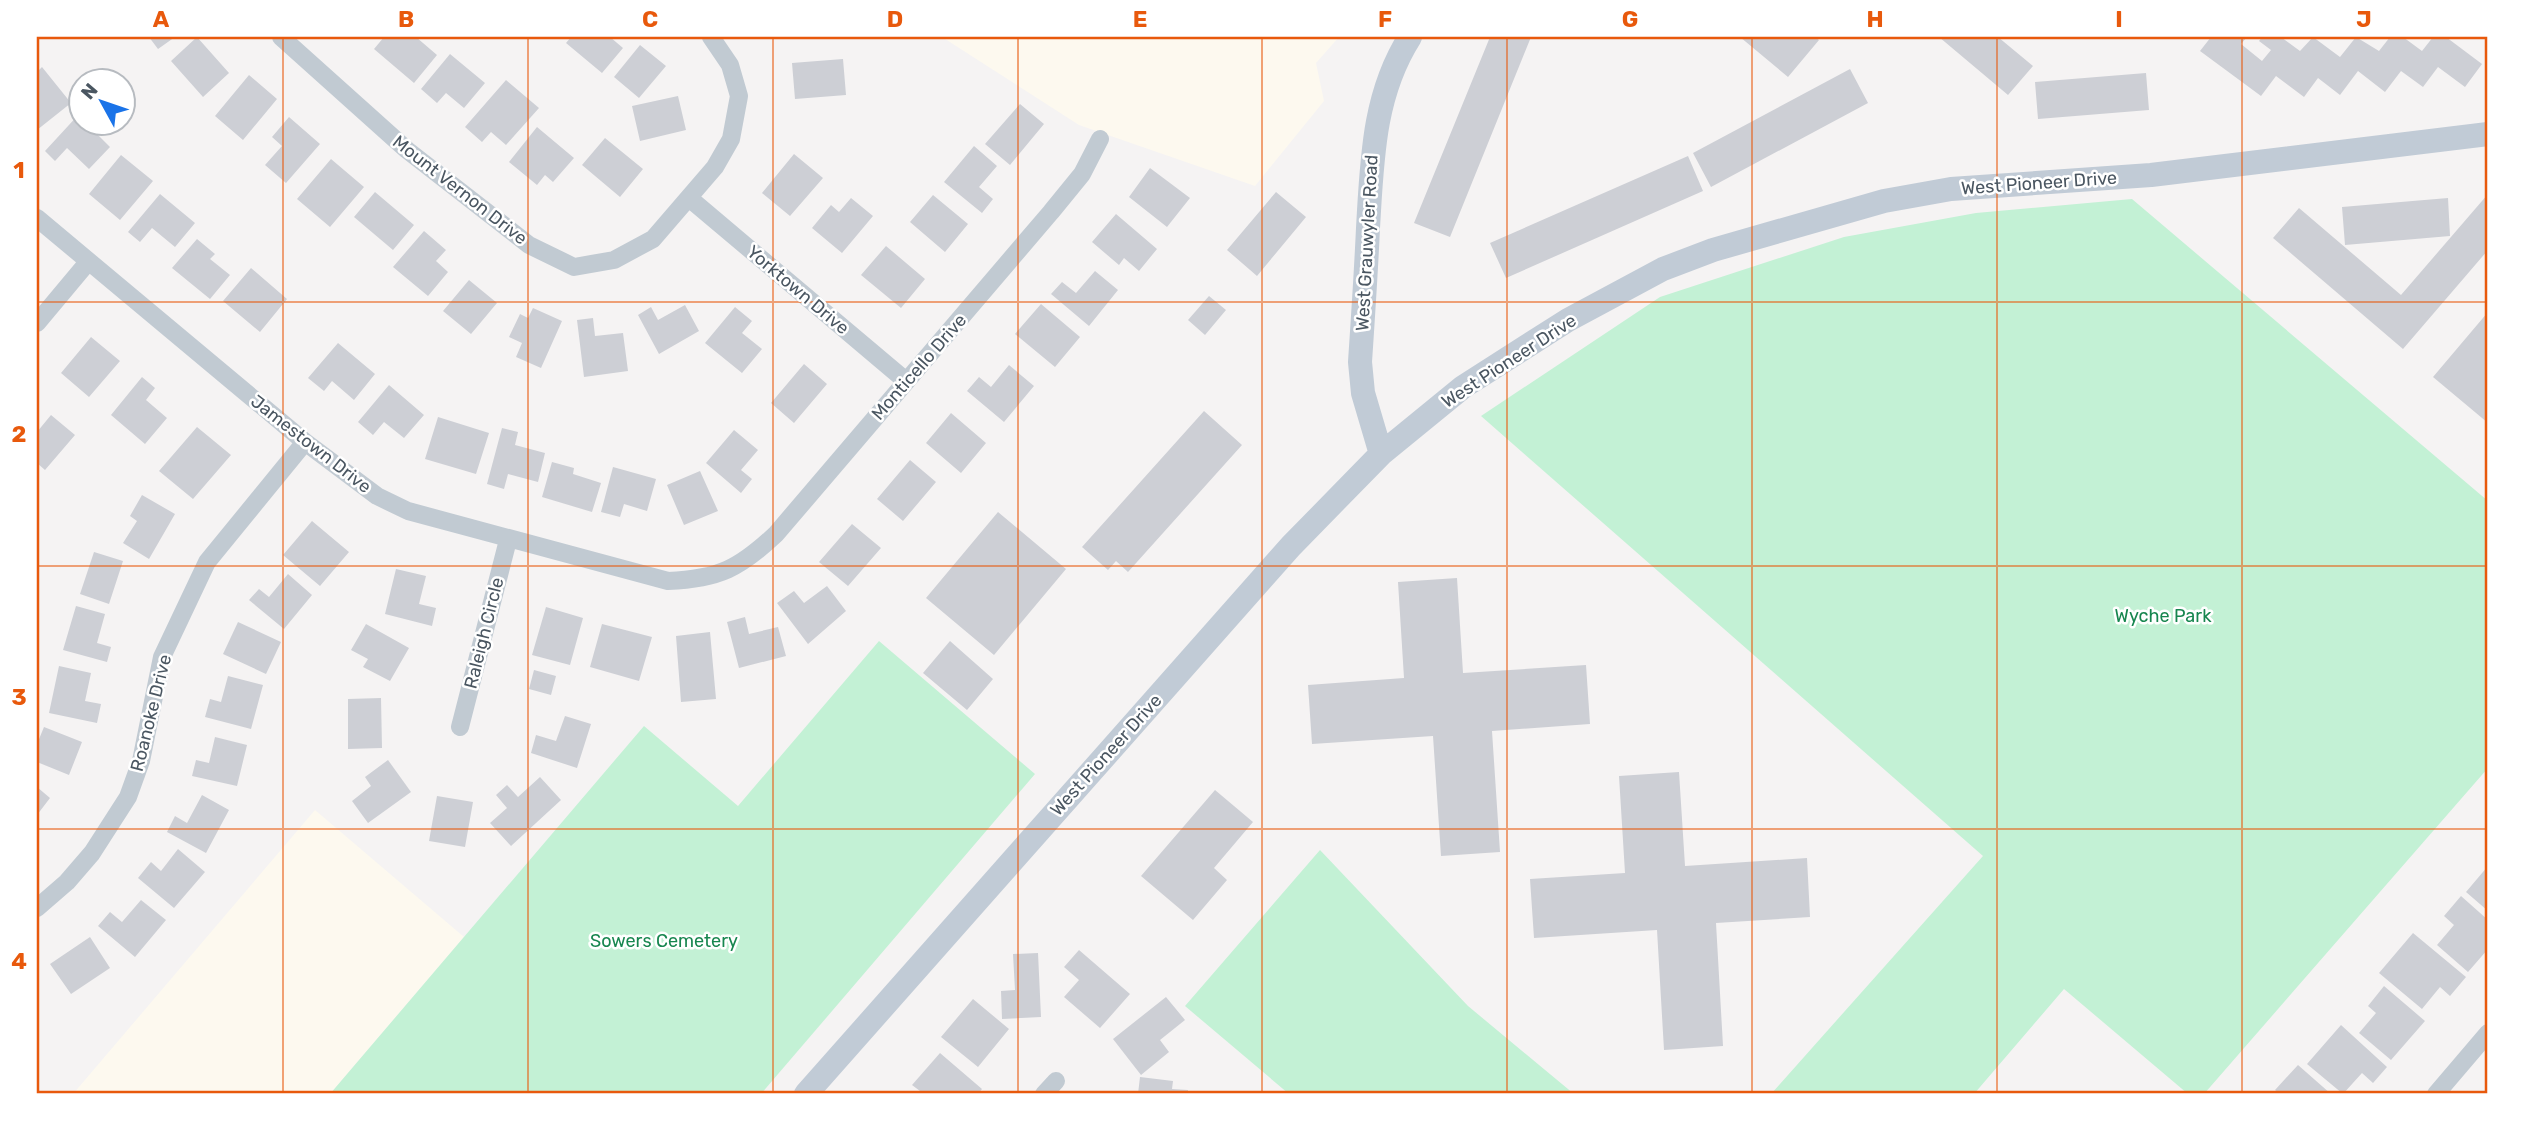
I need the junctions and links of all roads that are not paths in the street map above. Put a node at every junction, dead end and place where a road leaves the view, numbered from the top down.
1 (281, 37) edge
2 (711, 37) edge
3 (1410, 37) edge
4 (2488, 134) edge
5 (1100, 139) dead end
6 (689, 198) junction
7 (37, 218) edge
8 (88, 262) junction
9 (37, 323) edge
10 (906, 381) junction
11 (305, 442) junction
12 (1381, 454) junction
13 (508, 540) junction
14 (718, 575) joint
15 (460, 727) dead end
16 (37, 908) edge
17 (2488, 1032) edge
18 (806, 1094) edge
19 (2436, 1094) edge

1 - 6 street, Mount Vernon Drive
2 - 6 street, Mount Vernon Drive
3 - 12 main road, West Grauwyler Road
4 - 12 main road, West Pioneer Drive
5 - 10 street, Monticello Drive
6 - 10 street, Yorktown Drive
7 - 8 street, Jamestown Drive
8 - 9 street
8 - 11 street, Jamestown Drive
10 - 14 street, Monticello Drive
11 - 13 street, Jamestown Drive
11 - 16 street, Roanoke Drive
12 - 18 main road, West Pioneer Drive
13 - 14 street, Jamestown Drive
13 - 15 street, Raleigh Circle
17 - 19 street

